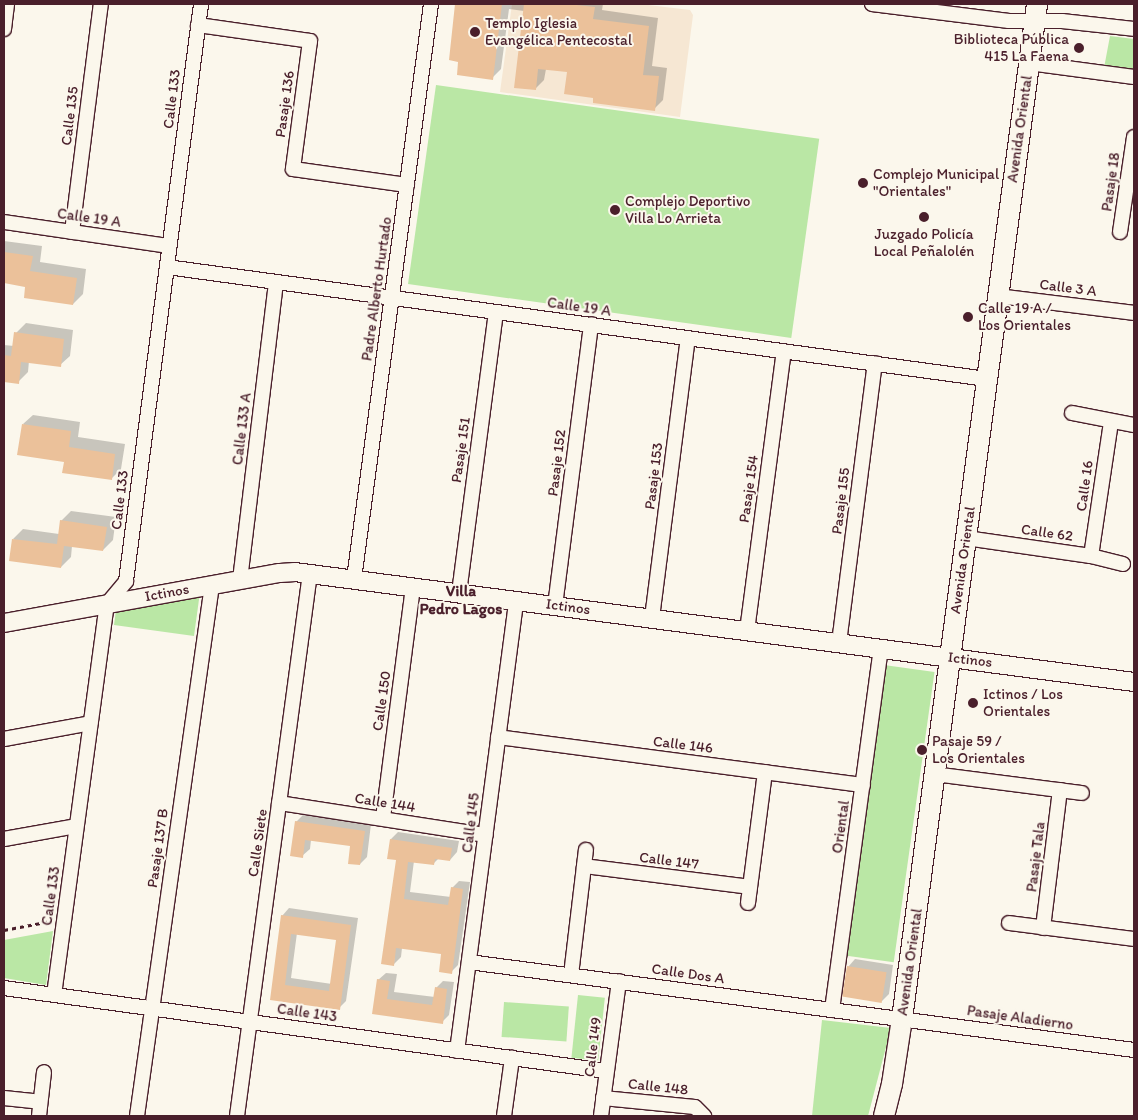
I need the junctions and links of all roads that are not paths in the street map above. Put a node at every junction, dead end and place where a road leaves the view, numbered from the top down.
1 (7, 4) edge
2 (101, 4) edge
3 (201, 4) edge
4 (432, 4) edge
5 (872, 4) edge
6 (923, 7) edge
7 (1036, 12) edge
8 (198, 25) junction
9 (4, 29) edge
10 (1134, 29) edge
11 (1029, 63) junction
12 (1134, 77) edge
13 (1134, 137) edge
14 (407, 184) junction
15 (1130, 195) edge
16 (4, 222) edge
17 (72, 232) junction
18 (1120, 232) dead end
19 (169, 246) junction
20 (167, 267) junction
21 (276, 282) junction
22 (998, 296) junction
23 (392, 298) junction
24 (496, 312) junction
25 (1134, 313) edge
26 (590, 324) junction
27 (688, 338) junction
28 (784, 351) junction
29 (875, 363) junction
30 (987, 378) junction
31 (1072, 413) dead end
32 (1111, 422) junction
33 (1134, 425) edge
34 (966, 538) junction
35 (1091, 556) junction
36 (1123, 564) dead end
37 (310, 574) junction
38 (354, 579) junction
39 (240, 580) junction
40 (212, 585) junction
41 (413, 587) junction
42 (459, 593) junction
43 (516, 600) junction
44 (107, 604) junction
45 (555, 606) junction
46 (652, 618) junction
47 (4, 623) edge
48 (747, 631) junction
49 (839, 643) junction
50 (881, 648) junction
51 (950, 657) junction
52 (1134, 682) edge
53 (91, 723) junction
54 (498, 737) junction
55 (4, 739) edge
56 (765, 772) junction
57 (934, 774) junction
58 (863, 785) junction
59 (1060, 790) junction
60 (1082, 793) dead end
61 (279, 803) junction
62 (383, 818) junction
63 (76, 826) junction
64 (486, 835) junction
65 (4, 839) edge
66 (586, 850) dead end
67 (584, 866) junction
68 (750, 887) junction
69 (748, 903) dead end
70 (1009, 924) dead end
71 (1043, 928) junction
72 (1134, 939) edge
73 (469, 962) junction
74 (571, 975) junction
75 (619, 981) junction
76 (4, 988) edge
77 (54, 995) junction
78 (152, 1008) junction
79 (832, 1010) junction
80 (902, 1019) junction
81 (250, 1022) junction
82 (1134, 1047) edge
83 (457, 1051) junction
84 (512, 1058) junction
85 (606, 1071) junction
86 (44, 1072) dead end
87 (4, 1098) edge
88 (604, 1098) junction
89 (40, 1102) junction
90 (38, 1116) edge
91 (137, 1116) edge
92 (238, 1116) edge
93 (504, 1116) edge
94 (601, 1116) edge
95 (704, 1116) edge
96 (884, 1116) edge

1 - 9 street
2 - 17 street, Calle 135
3 - 8 street, Calle 133
4 - 14 street, Padre Alberto Hurtado
5 - 6 street
6 - 7 street
7 - 10 street
7 - 11 main road, Avenida Oriental
8 - 14 street, Pasaje 136
8 - 19 street, Calle 133
11 - 12 street
11 - 22 main road, Avenida Oriental
13 - 15 street, Pasaje 18
14 - 23 street, Padre Alberto Hurtado
15 - 18 street, Pasaje 18
16 - 17 street, Calle 19 A
17 - 19 street, Calle 19 A
19 - 20 street, Calle 133
20 - 21 street, Calle 19 A
20 - 44 street, Calle 133
21 - 23 street, Calle 19 A
21 - 39 street, Calle 133 A
22 - 25 street, Calle 3 A
22 - 30 main road, Avenida Oriental
23 - 24 street, Calle 19 A
23 - 38 street, Padre Alberto Hurtado
24 - 26 street, Calle 19 A
24 - 42 street, Pasaje 151
26 - 27 street, Calle 19 A
26 - 45 street, Pasaje 152
27 - 28 street, Calle 19 A
27 - 46 street, Pasaje 153
28 - 29 street, Calle 19 A
28 - 48 street, Pasaje 154
29 - 30 street, Calle 19 A
29 - 49 street, Pasaje 155
30 - 34 main road, Avenida Oriental
31 - 32 street
32 - 33 street
32 - 35 street, Calle 16
34 - 35 street, Calle 62
34 - 51 main road, Avenida Oriental
35 - 36 street, Calle 62
37 - 38 street, Ictinos
37 - 39 street, Ictinos
37 - 61 street, Calle Siete
38 - 41 street, Ictinos
39 - 40 street, Ictinos
40 - 44 street, Ictinos
40 - 78 street, Pasaje 137 B
41 - 42 street, Ictinos
41 - 62 street, Calle 150
42 - 43 street, Ictinos
43 - 45 street, Ictinos
43 - 54 street, Calle 145
44 - 47 street, Ictinos
44 - 53 street, Calle 133
45 - 46 street, Ictinos
46 - 48 street, Ictinos
48 - 49 street, Ictinos
49 - 50 street, Ictinos
50 - 51 street, Ictinos
50 - 58 street, Oriental
51 - 52 street, Ictinos
51 - 57 main road, Avenida Oriental
53 - 55 street
53 - 63 street, Calle 133
54 - 56 street, Calle 146
54 - 64 street, Calle 145
56 - 58 street, Calle 146
56 - 68 street
57 - 59 street
57 - 80 main road, Avenida Oriental
58 - 79 street, Oriental
59 - 60 street
59 - 71 street, Pasaje Tala
61 - 62 street, Calle 144
61 - 81 street, Calle Siete
62 - 64 street, Calle 144
63 - 65 street
63 - 77 street, Calle 133
64 - 73 street, Calle 145
66 - 67 street
67 - 68 street, Calle 147
67 - 74 street
68 - 69 street
70 - 71 street
71 - 72 street
73 - 74 street, Calle Dos A
73 - 83 street, Calle 145
74 - 75 street, Calle Dos A
75 - 79 street, Calle Dos A
75 - 85 street, Calle 149
76 - 77 street, Calle 143
77 - 78 street, Calle 143
78 - 81 street, Calle 143
78 - 91 street, Pasaje 137 B
79 - 80 street, Calle Dos A
80 - 82 street, Pasaje Aladierno
80 - 96 main road, Avenida Oriental
81 - 83 street, Calle 143
81 - 92 street, Calle Siete
83 - 84 street, Calle 143
84 - 85 street, Calle 143
84 - 93 street
85 - 88 street, Calle 149
86 - 89 street
87 - 89 street
88 - 94 street, Calle 149
88 - 95 street, Calle 148
89 - 90 street

